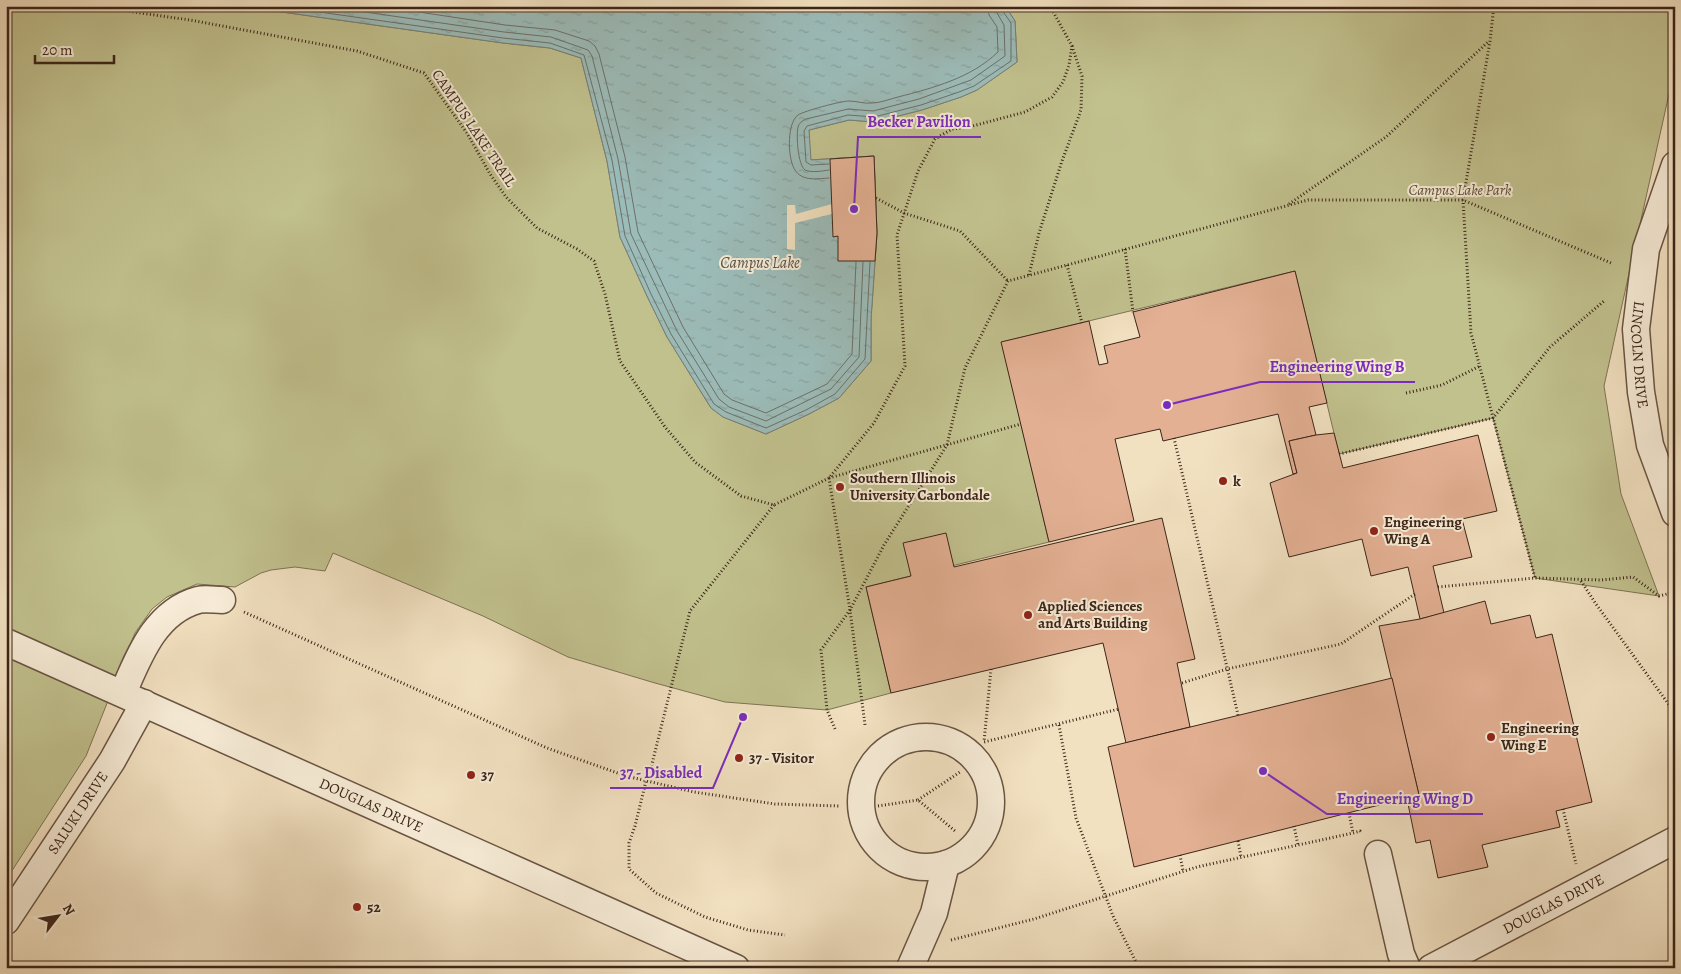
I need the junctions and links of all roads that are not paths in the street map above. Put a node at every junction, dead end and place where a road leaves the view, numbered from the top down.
1 (1675, 165) edge
2 (1675, 514) edge
3 (222, 600) road end
4 (6, 642) edge
5 (133, 698) junction
6 (1675, 840) edge
7 (1370, 845) road end
8 (946, 864) junction
9 (6, 921) edge
10 (736, 968) edge
11 (910, 968) edge
12 (1407, 968) edge
13 (1431, 968) edge

1 - 2 street, LINCOLN DRIVE
3 - 5 street, SALUKI DRIVE
4 - 5 street, DOUGLAS DRIVE
5 - 9 street, SALUKI DRIVE
5 - 10 street, DOUGLAS DRIVE
6 - 13 street, DOUGLAS DRIVE
7 - 12 street
8 - 8 street
8 - 11 street

